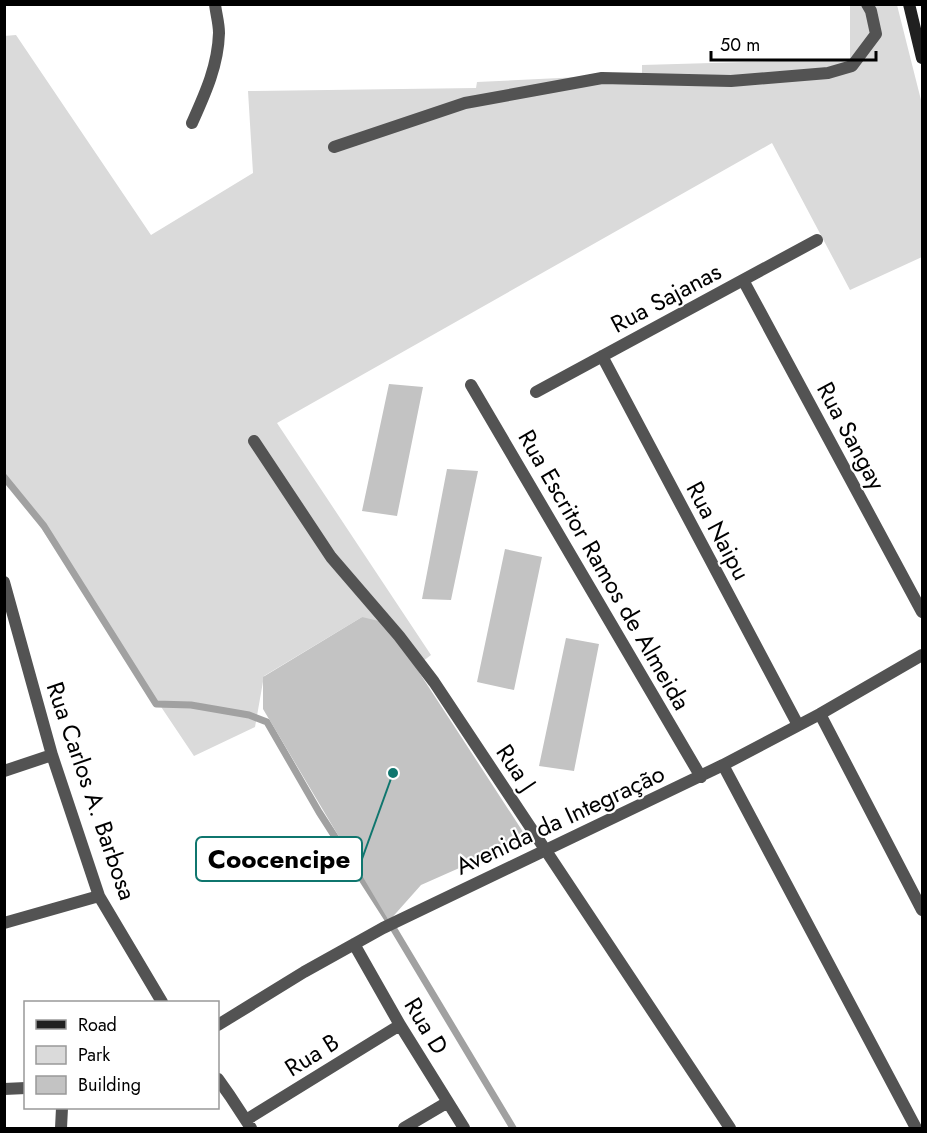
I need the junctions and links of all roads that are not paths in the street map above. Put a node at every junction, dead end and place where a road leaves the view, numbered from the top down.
1 (215, 4) edge
2 (867, 4) edge
3 (909, 4) edge
4 (922, 58) edge
5 (192, 123) dead end
6 (334, 147) dead end
7 (817, 240) dead end
8 (743, 280) junction
9 (602, 356) junction
10 (471, 385) dead end
11 (536, 392) dead end
12 (254, 441) dead end
13 (4, 582) edge
14 (922, 612) edge
15 (922, 655) edge
16 (820, 714) junction
17 (798, 725) junction
18 (52, 756) junction
19 (723, 765) junction
20 (4, 771) edge
21 (701, 777) junction
22 (545, 850) junction
23 (99, 896) junction
24 (922, 910) edge
25 (4, 923) edge
26 (354, 944) junction
27 (161, 1001) edge
28 (219, 1024) edge
29 (400, 1025) junction
30 (219, 1080) edge
31 (24, 1088) edge
32 (4, 1089) edge
33 (447, 1102) junction
34 (62, 1109) edge
35 (248, 1124) edge
36 (61, 1128) edge
37 (404, 1128) edge
38 (464, 1128) edge
39 (730, 1128) edge
40 (916, 1128) edge

1 - 5 street
2 - 6 street
3 - 4 main road
7 - 8 street, Rua Sajanas
8 - 9 street, Rua Sajanas
8 - 14 street, Rua Sangay
9 - 11 street, Rua Sajanas
9 - 17 street, Rua Naipu
10 - 21 street, Rua Escritor Ramos de Almeida
12 - 22 street, Rua J
13 - 18 street, Rua Carlos A. Barbosa
15 - 16 street, Avenida da Integração
16 - 17 street, Avenida da Integração
16 - 24 street
17 - 19 street, Avenida da Integração
18 - 20 street
18 - 23 street, Rua Carlos A. Barbosa
19 - 21 street, Avenida da Integração
19 - 40 street
21 - 22 street, Avenida da Integração
22 - 26 street, Avenida da Integração
22 - 39 street, Rua J
23 - 25 street
23 - 27 street, Rua Carlos A. Barbosa
26 - 28 street, Avenida da Integração
26 - 29 street, Rua D
29 - 33 street, Rua D
29 - 35 street, Rua B
30 - 35 street
31 - 32 street
33 - 37 street
33 - 38 street, Rua D
34 - 36 street

